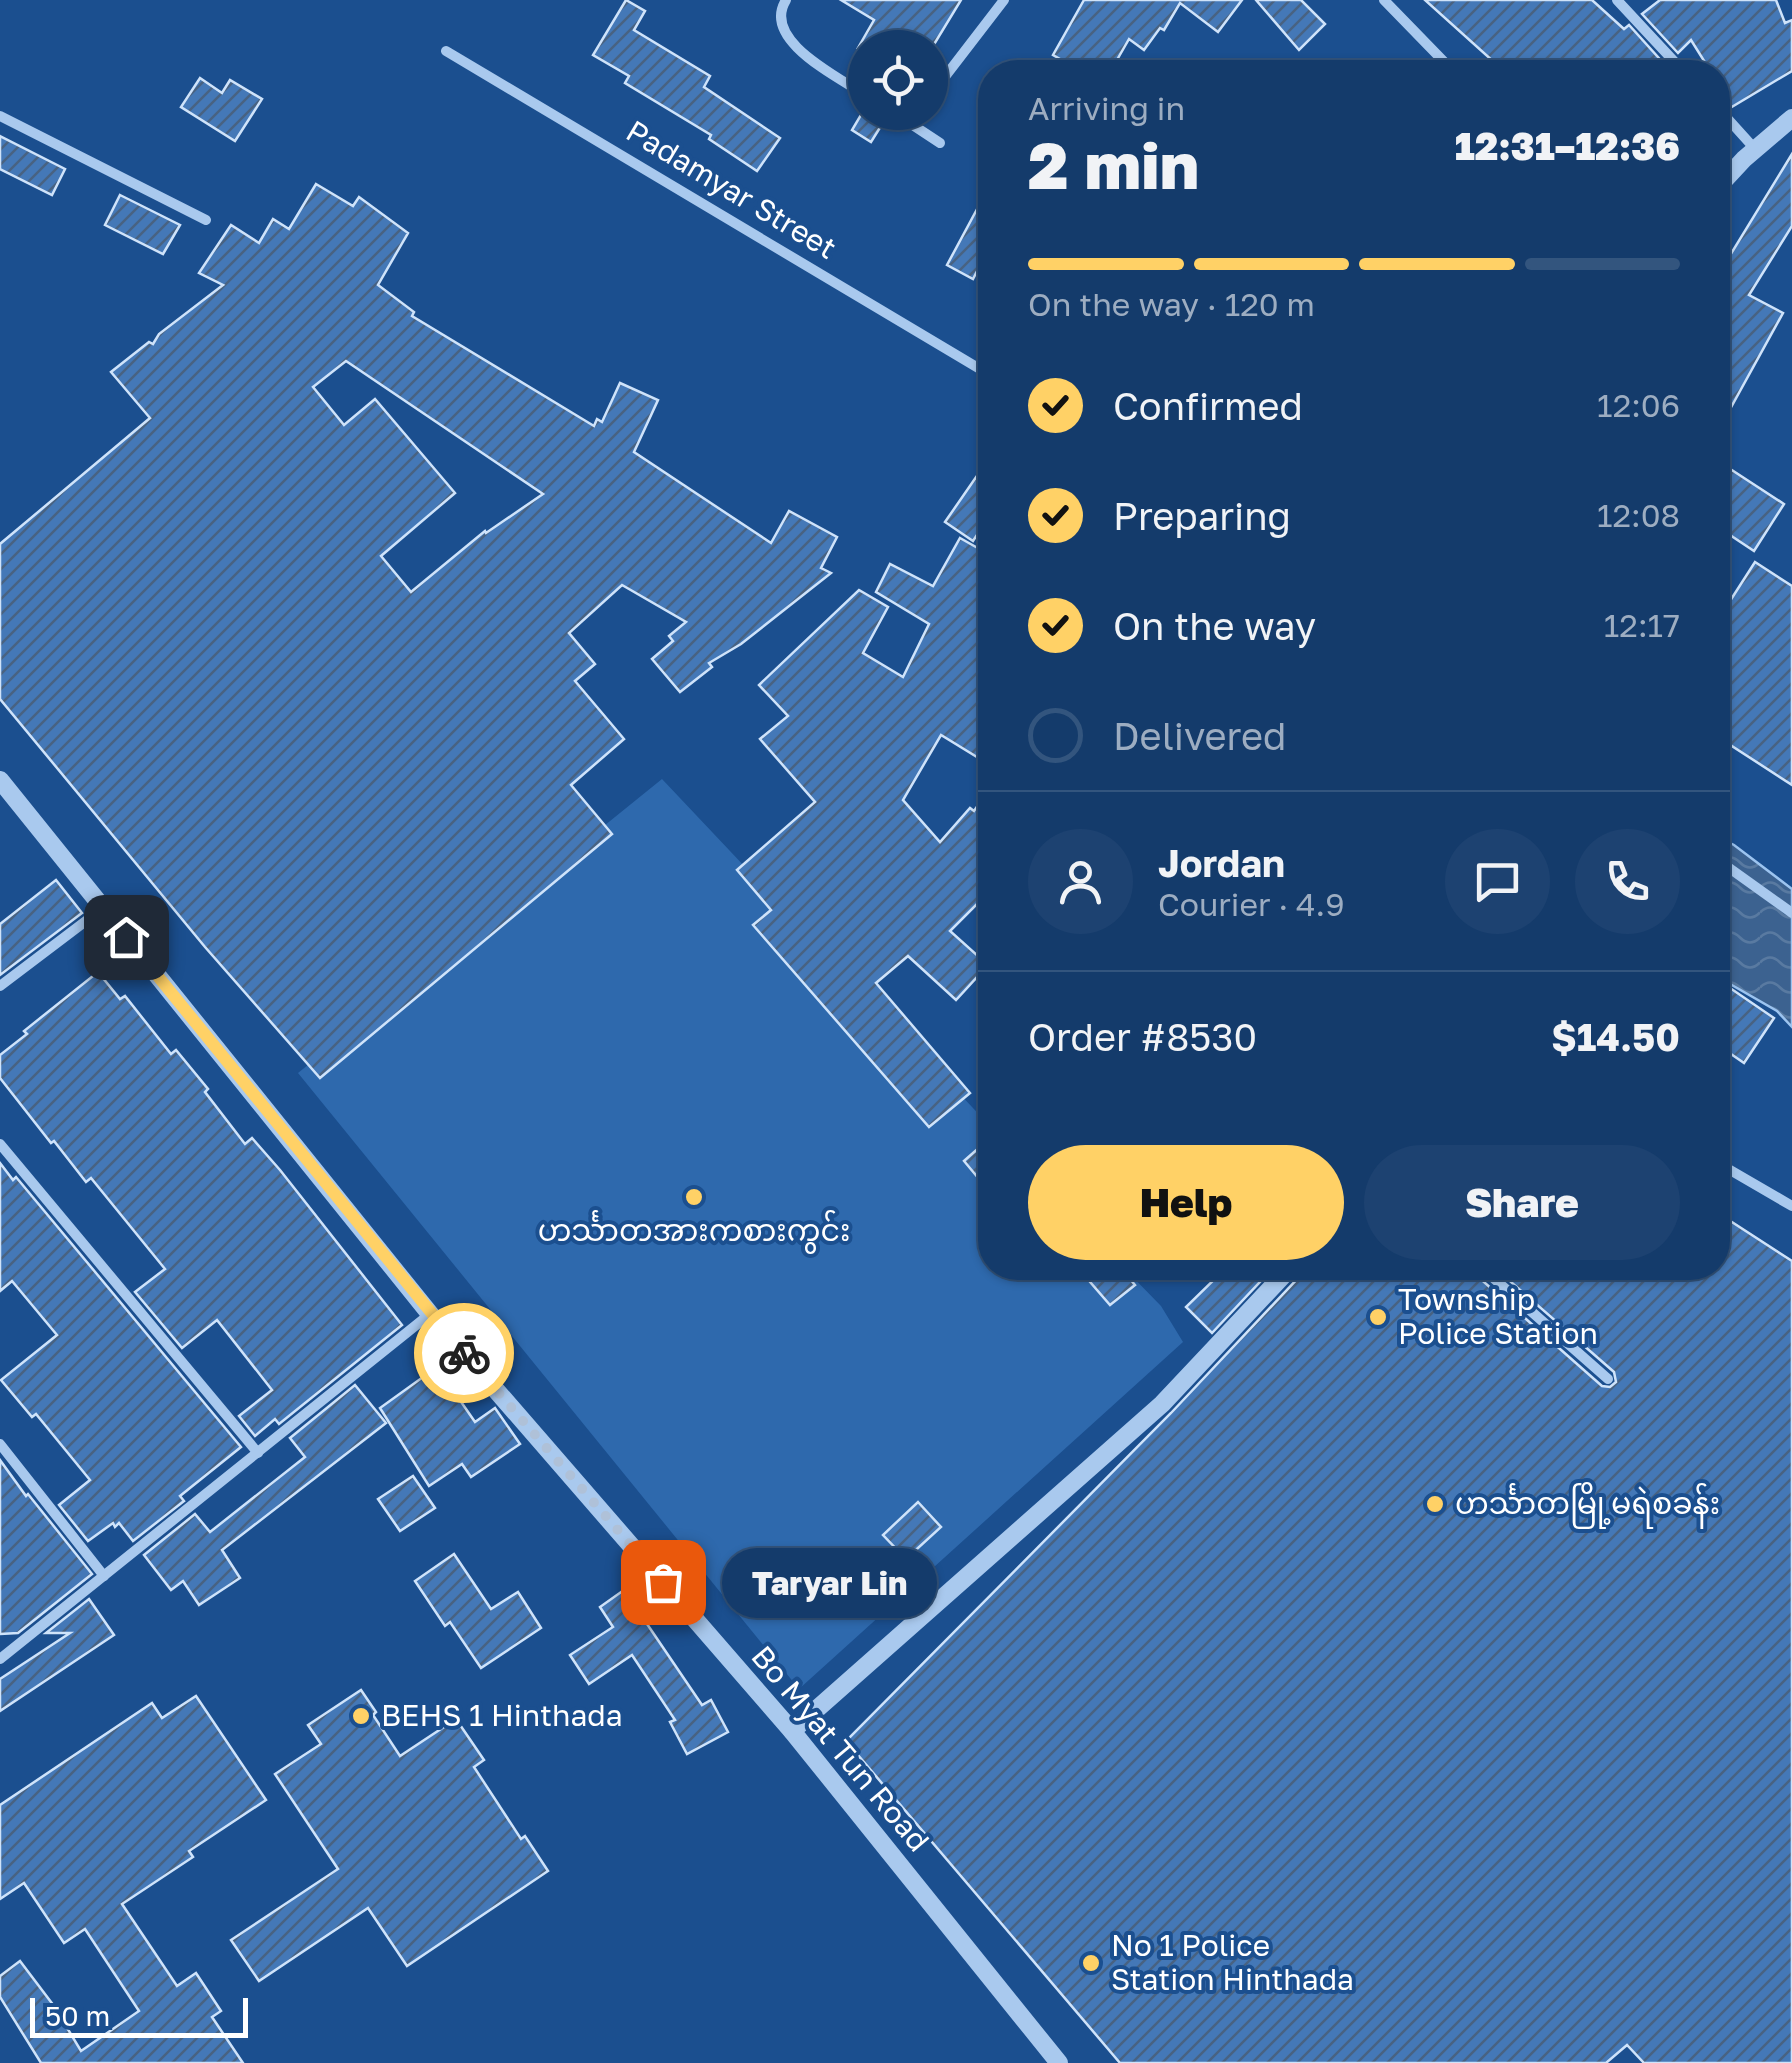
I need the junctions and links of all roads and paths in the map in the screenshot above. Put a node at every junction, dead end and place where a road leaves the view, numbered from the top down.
1 (786, 0) edge
2 (1004, 0) edge
3 (1384, 0) edge
4 (1617, 0) edge
5 (446, 51) dead end
6 (1442, 60) edge
7 (1673, 60) edge
8 (948, 73) edge
9 (848, 84) edge
10 (0, 116) edge
11 (1792, 118) edge
12 (1730, 121) edge
13 (919, 130) edge
14 (940, 144) dead end
15 (1755, 148) junction
16 (1730, 174) edge
17 (206, 220) dead end
18 (978, 368) edge
19 (0, 780) edge
20 (1730, 869) edge
21 (103, 908) junction
22 (1792, 913) edge
23 (0, 986) edge
24 (0, 1144) edge
25 (1730, 1171) edge
26 (1792, 1206) edge
27 (1279, 1280) edge
28 (1496, 1280) edge
29 (430, 1314) junction
30 (1608, 1379) dead end
31 (0, 1444) edge
32 (258, 1452) junction
33 (104, 1576) junction
34 (0, 1659) edge
35 (792, 1731) junction
36 (1060, 2063) edge

1 - 9 street
2 - 8 street
3 - 6 street
4 - 7 street
5 - 18 street, Padamyar Street
10 - 17 street
11 - 15 street
12 - 15 street
13 - 14 street
15 - 16 street
19 - 21 street, Bo Myat Tun Road
20 - 22 street
21 - 23 street
21 - 29 street, Bo Myat Tun Road
24 - 32 street
25 - 26 street
27 - 35 street
28 - 30 street
29 - 32 street
29 - 35 street, Bo Myat Tun Road
31 - 33 street
32 - 33 street
33 - 34 street
35 - 36 street, Bo Myat Tun Road

